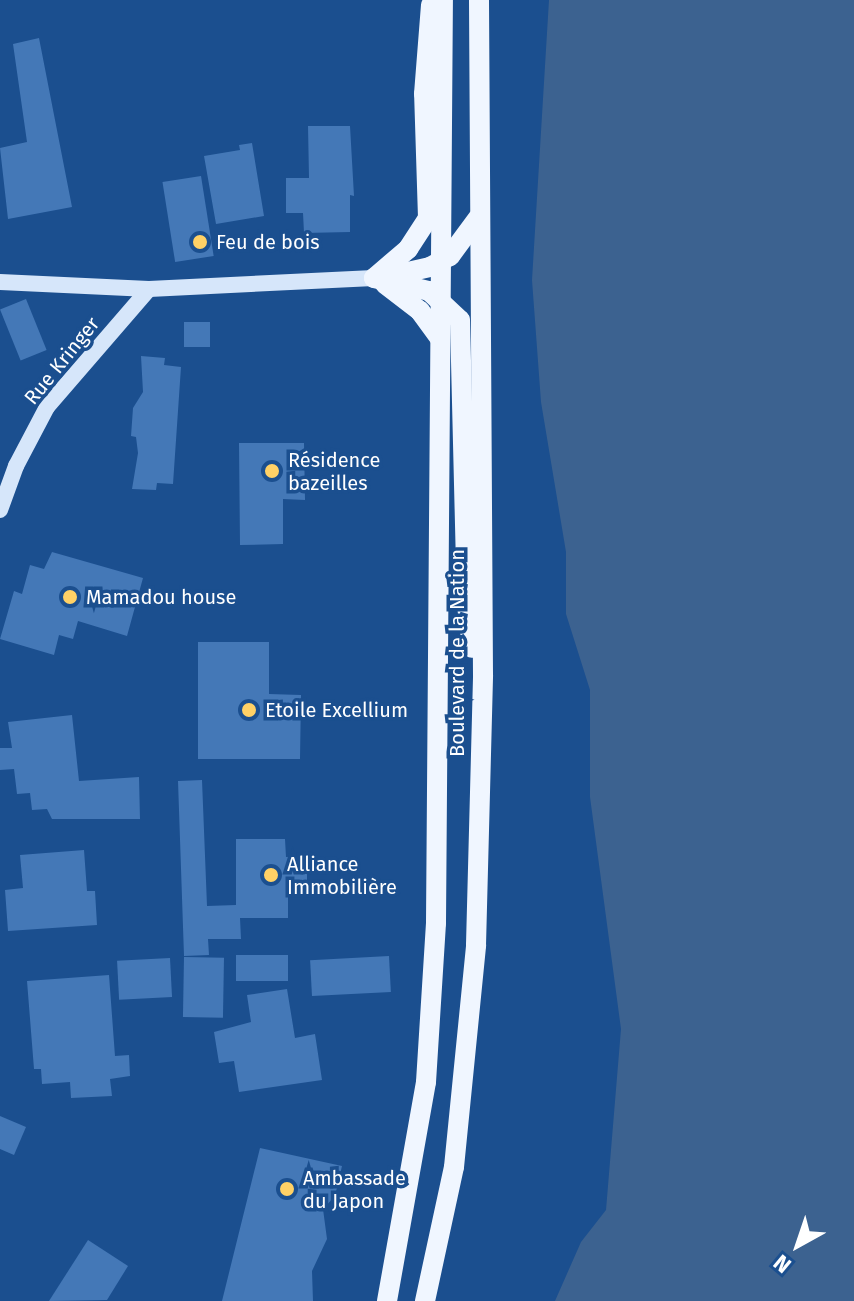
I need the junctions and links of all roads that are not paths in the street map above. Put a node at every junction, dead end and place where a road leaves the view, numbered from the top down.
1 (432, 0) edge
2 (443, 0) edge
3 (479, 0) edge
4 (479, 215) junction
5 (441, 262) junction
6 (374, 278) junction
7 (0, 282) edge
8 (149, 289) junction
9 (439, 298) junction
10 (439, 337) junction
11 (0, 510) edge
12 (483, 675) junction
13 (387, 1301) edge
14 (425, 1301) edge

1 - 6 main road
2 - 5 main road, Boulevard de la Nation
3 - 4 main road, Boulevard de la Nation
4 - 5 main road
4 - 12 main road, Boulevard de la Nation
5 - 6 main road
5 - 9 main road, Boulevard de la Nation
6 - 8 street
6 - 9 main road
6 - 10 main road
7 - 8 street
8 - 11 street, Rue Kringer
9 - 10 main road, Boulevard de la Nation
9 - 12 main road
10 - 13 main road, Boulevard de la Nation
12 - 14 main road, Boulevard de la Nation

